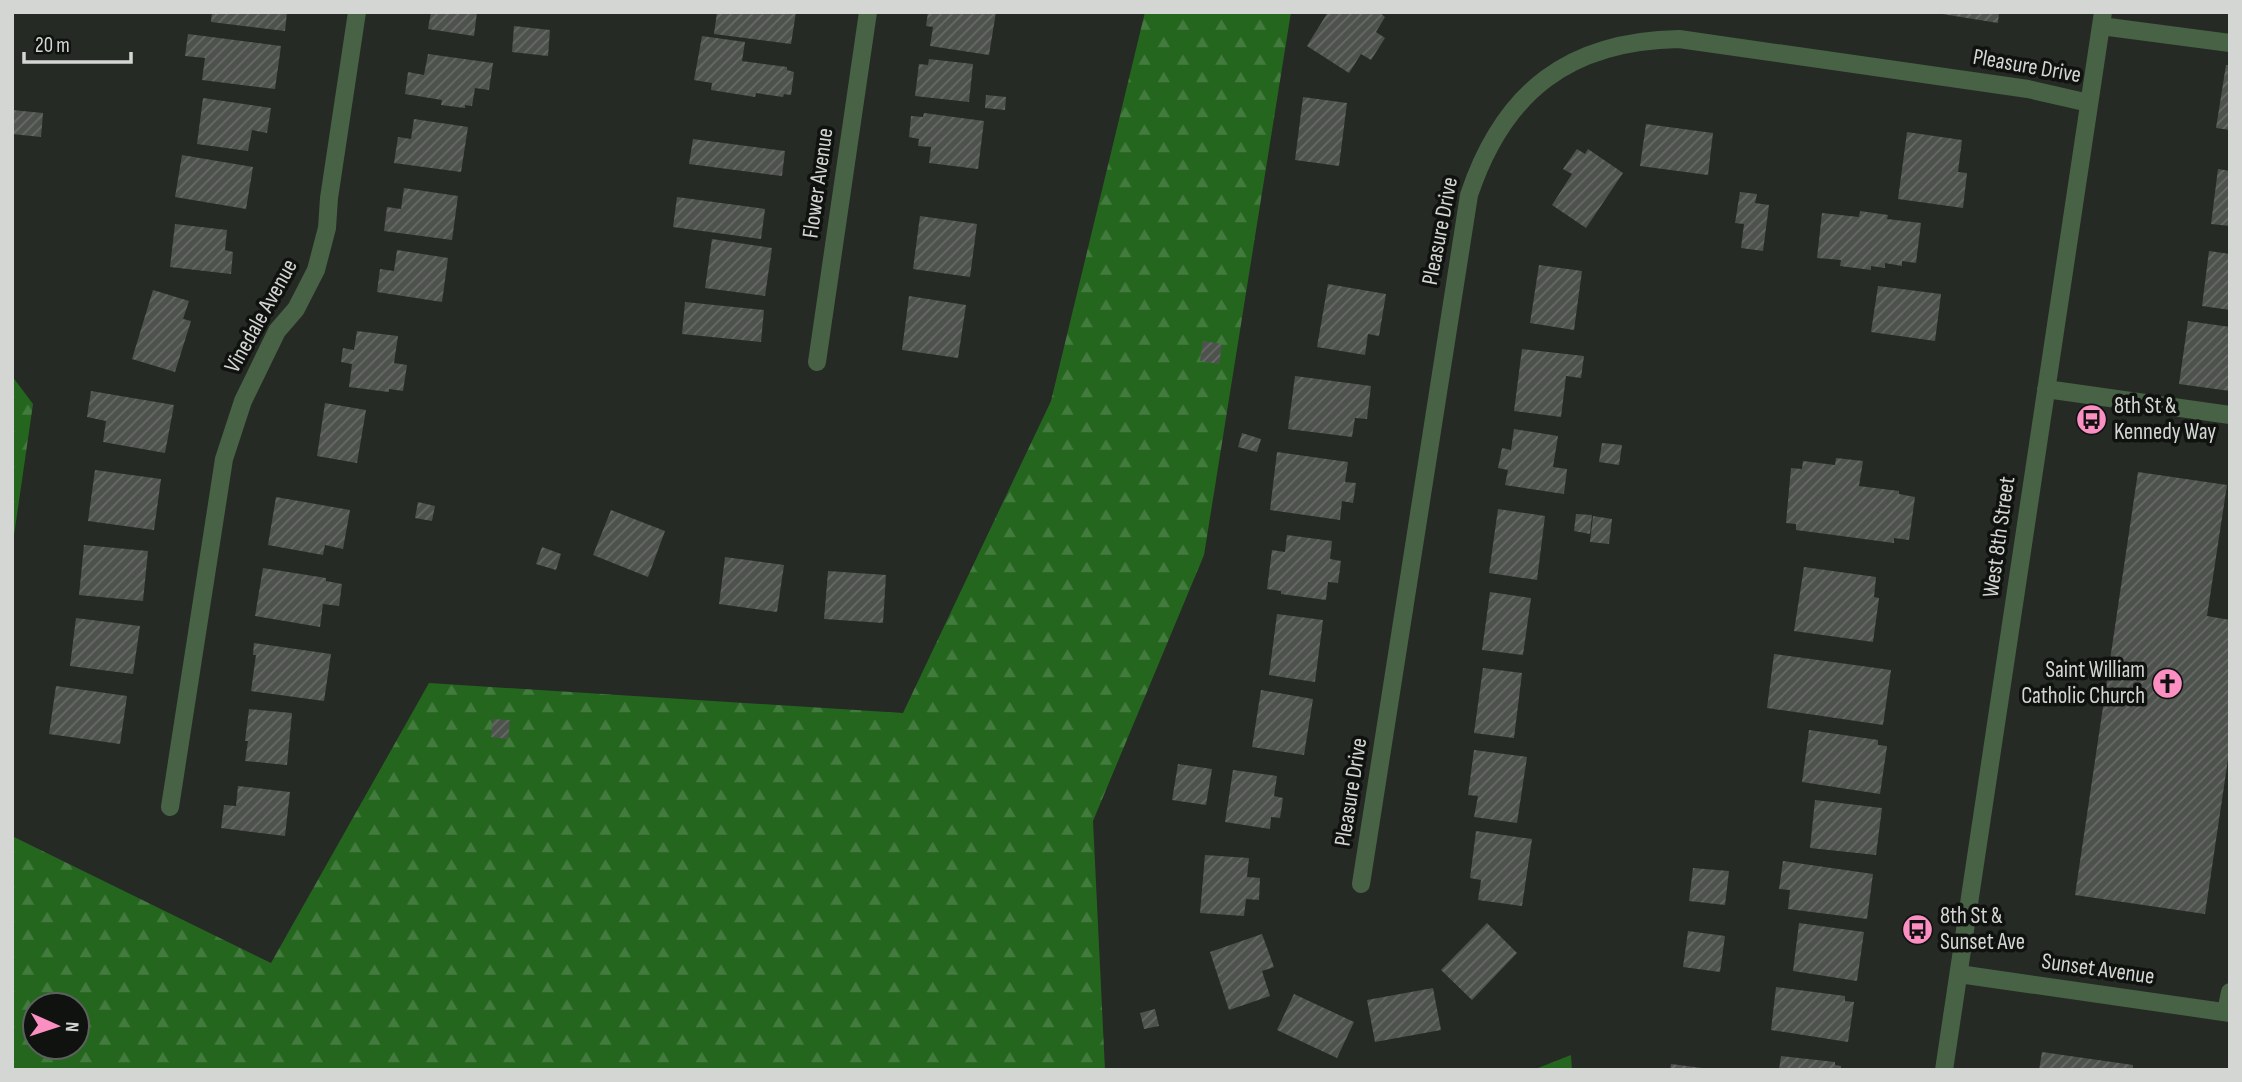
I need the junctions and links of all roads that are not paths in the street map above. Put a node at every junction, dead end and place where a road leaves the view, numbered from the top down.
1 (357, 12) edge
2 (869, 12) edge
3 (2102, 19) edge
4 (2230, 43) edge
5 (2089, 103) junction
6 (817, 362) dead end
7 (2046, 389) junction
8 (2230, 415) edge
9 (170, 807) dead end
10 (1361, 884) dead end
11 (1959, 974) junction
12 (2230, 992) edge
13 (2228, 1013) edge
14 (1944, 1070) edge

1 - 9 street, Vinedale Avenue
2 - 6 street, Flower Avenue
3 - 4 street
3 - 5 street, West 8th Street
5 - 7 street, West 8th Street
5 - 10 street, Pleasure Drive
7 - 8 street
7 - 11 street, West 8th Street
11 - 13 street, Sunset Avenue
11 - 14 street, West 8th Street
12 - 13 street

